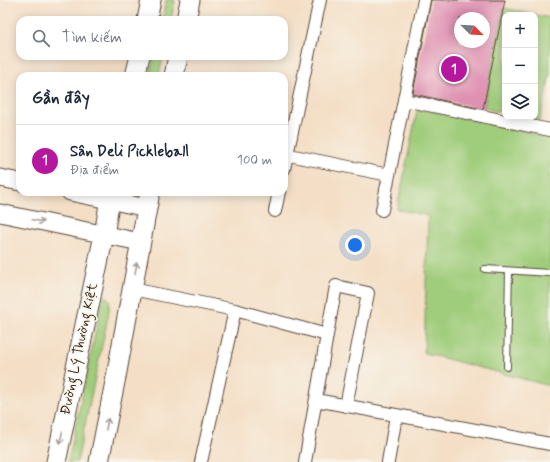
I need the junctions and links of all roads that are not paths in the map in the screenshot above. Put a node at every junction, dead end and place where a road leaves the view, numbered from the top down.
1 (151, 0) edge
2 (190, 0) edge
3 (320, 0) edge
4 (424, 0) edge
5 (148, 16) edge
6 (187, 16) edge
7 (139, 60) edge
8 (177, 60) edge
9 (137, 72) edge
10 (175, 72) edge
11 (404, 100) junction
12 (550, 130) edge
13 (288, 145) edge
14 (288, 154) edge
15 (389, 175) junction
16 (0, 178) edge
17 (16, 181) edge
18 (110, 196) edge
19 (278, 196) edge
20 (148, 200) edge
21 (382, 210) dead end
22 (275, 211) dead end
23 (0, 213) edge
24 (104, 236) junction
25 (140, 242) junction
26 (485, 269) dead end
27 (509, 271) junction
28 (550, 273) edge
29 (132, 289) junction
30 (235, 310) junction
31 (327, 335) junction
32 (507, 367) dead end
33 (316, 400) junction
34 (346, 406) junction
35 (396, 416) junction
36 (550, 444) edge
37 (56, 462) edge
38 (99, 462) edge
39 (201, 462) edge
40 (305, 462) edge
41 (388, 462) edge

1 - 5 main road
2 - 6 main road
3 - 13 street
4 - 11 street
7 - 9 main road
8 - 10 main road
11 - 12 street
11 - 15 street
14 - 15 street
15 - 21 street
16 - 17 main road
18 - 20 main road
18 - 24 main road, Đường Lý Thường Kiệt
19 - 22 street
20 - 25 main road
23 -> 24 main road
24 - 25 main road
24 -> 37 main road, Đường Lý Thường Kiệt
29 -> 25 main road
26 - 27 lane
27 - 28 lane
27 - 32 lane
29 - 30 street
38 -> 29 main road
30 - 31 street
30 - 39 street
31 - 33 street
31 - 34 street
33 - 34 street
33 - 40 street
34 - 35 street
35 - 36 street
35 - 41 street

